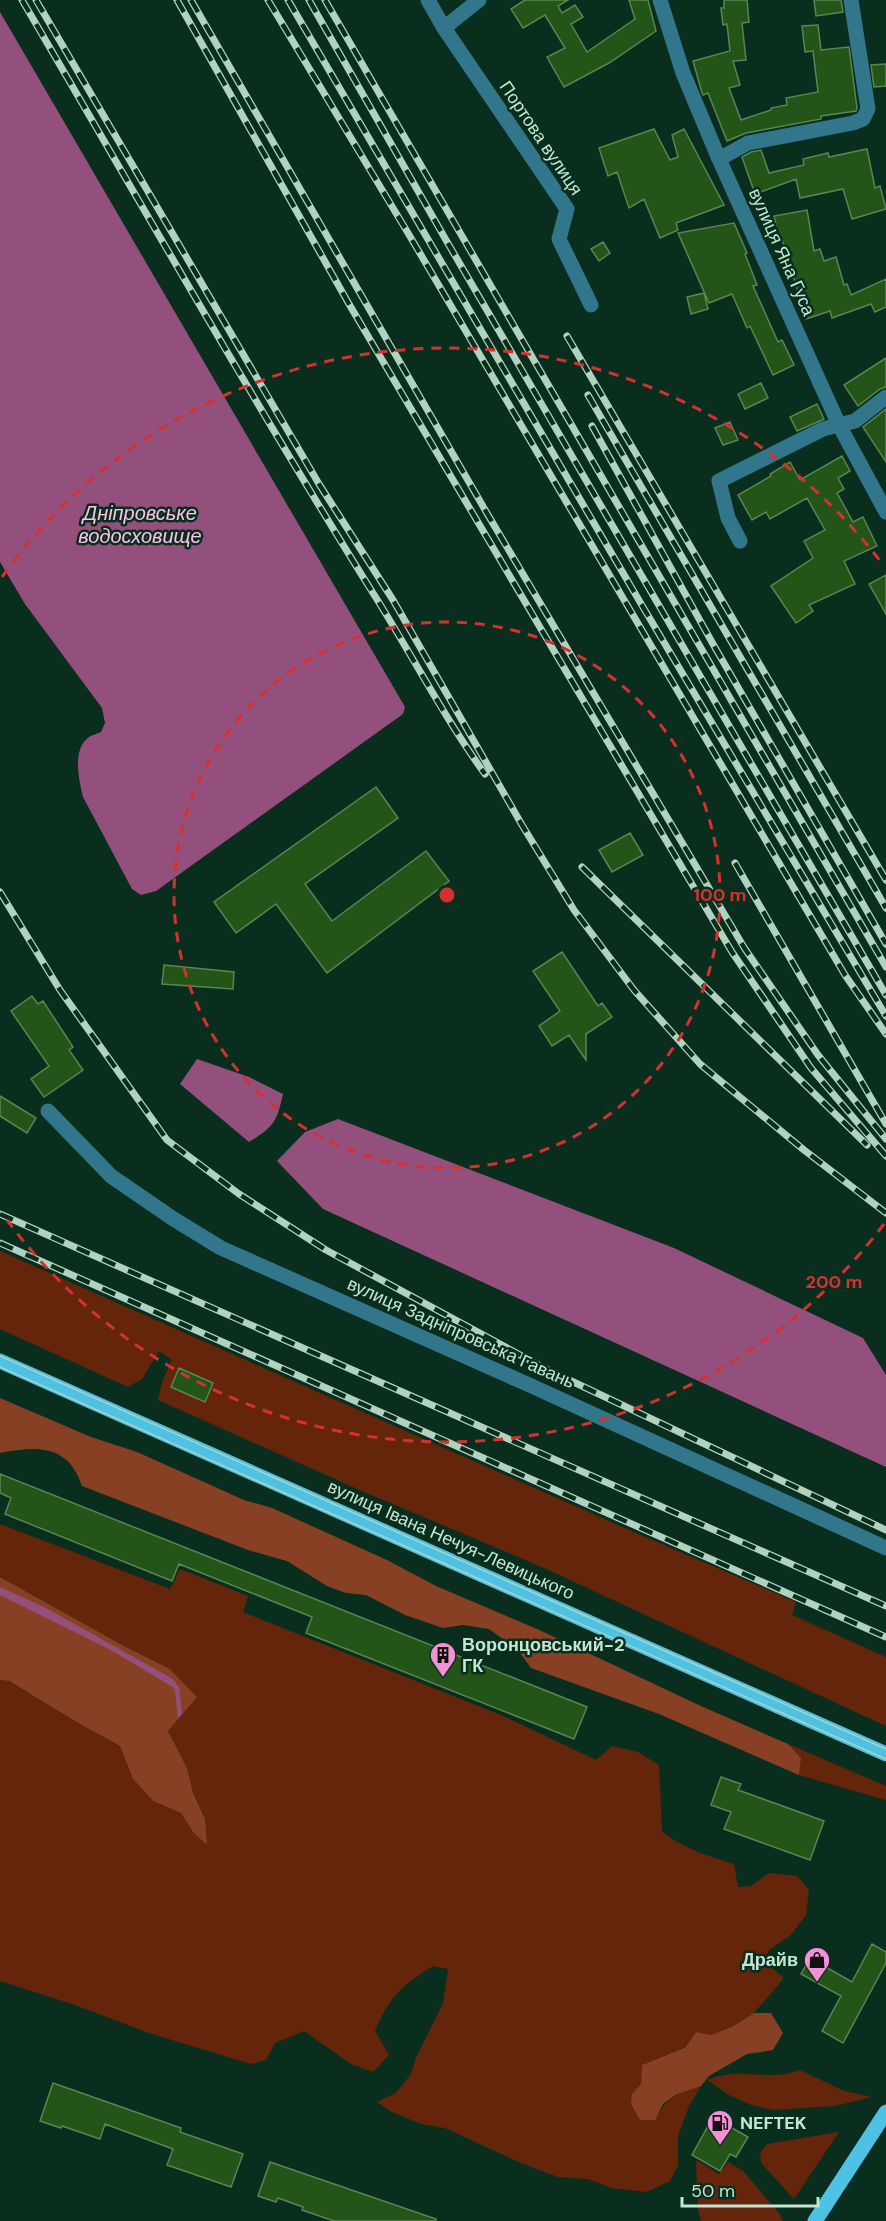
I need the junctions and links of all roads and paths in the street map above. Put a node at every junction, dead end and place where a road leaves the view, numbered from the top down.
1 (428, 0) edge
2 (479, 0) edge
3 (660, 0) edge
4 (851, 0) edge
5 (444, 28) junction
6 (719, 159) junction
7 (591, 305) dead end
8 (886, 398) edge
9 (839, 425) junction
10 (886, 512) edge
11 (740, 541) dead end
12 (48, 1111) dead end
13 (0, 1361) edge
14 (886, 1548) edge
15 (886, 1754) edge
16 (886, 2112) edge
17 (815, 2221) edge

1 - 5 street, Портова вулиця
2 - 5 street
3 - 6 street, вулиця Яна Гуса
4 - 6 street
5 - 7 street, Портова вулиця
6 - 9 street, вулиця Яна Гуса
8 - 9 street
9 - 10 street, вулиця Яна Гуса
9 - 11 street
12 - 14 street, вулиця Задніпровська Гавань
13 - 15 main road, вулиця Івана Нечуя-Левицького
16 - 17 main road

